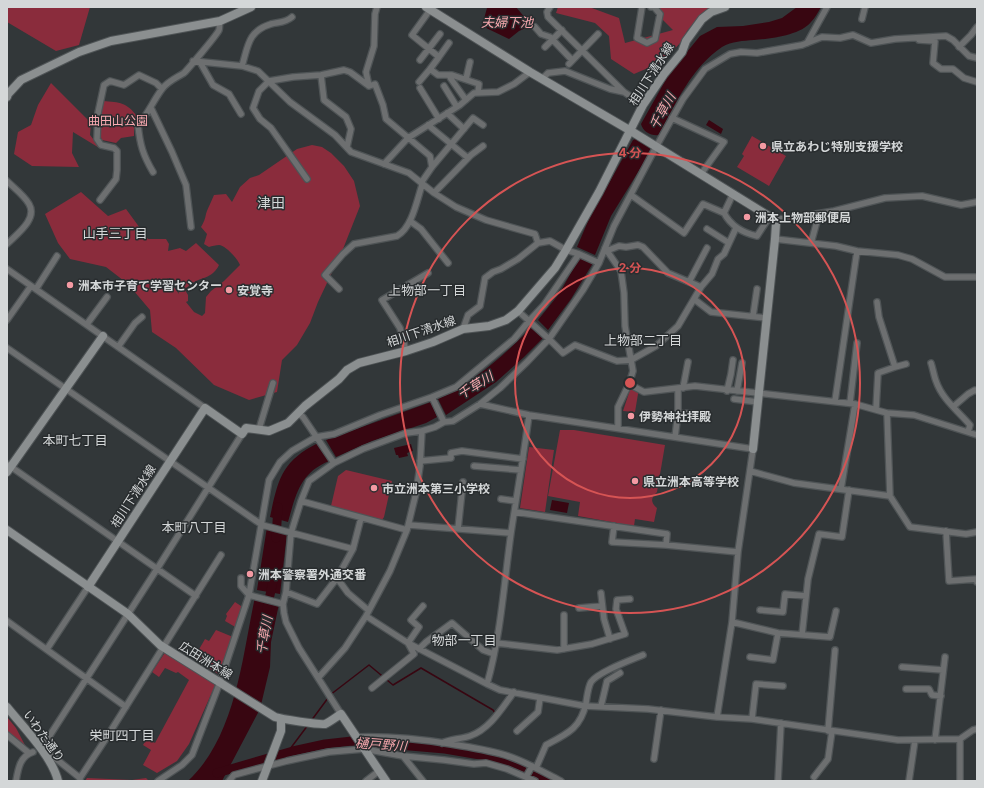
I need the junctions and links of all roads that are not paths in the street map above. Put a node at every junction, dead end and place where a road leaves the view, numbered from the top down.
1 (251, 7) edge
2 (377, 7) edge
3 (550, 7) edge
4 (642, 7) edge
5 (651, 7) edge
6 (725, 7) edge
7 (827, 7) edge
8 (865, 7) edge
9 (428, 8) edge
10 (292, 18) dead end
11 (862, 19) dead end
12 (220, 21) junction
13 (535, 26) dead end
14 (977, 27) edge
15 (562, 30) junction
16 (440, 34) dead end
17 (598, 34) dead end
18 (916, 37) junction
19 (552, 40) junction
20 (449, 43) dead end
21 (807, 43) junction
22 (545, 47) dead end
23 (959, 47) junction
24 (428, 48) junction
25 (582, 50) junction
26 (439, 57) junction
27 (977, 58) edge
28 (420, 60) dead end
29 (193, 61) junction
30 (200, 62) junction
31 (470, 62) dead end
32 (242, 66) junction
33 (430, 69) junction
34 (530, 72) junction
35 (321, 75) junction
36 (450, 75) junction
37 (542, 78) junction
38 (466, 79) junction
39 (269, 81) junction
40 (977, 82) edge
41 (369, 86) junction
42 (444, 86) dead end
43 (162, 89) junction
44 (478, 92) junction
45 (624, 92) junction
46 (7, 95) edge
47 (466, 100) junction
48 (644, 105) junction
49 (457, 107) junction
50 (151, 108) junction
51 (448, 113) junction
52 (241, 114) dead end
53 (439, 118) junction
54 (672, 118) junction
55 (428, 125) junction
56 (484, 125) dead end
57 (464, 129) junction
58 (631, 131) junction
59 (408, 138) junction
60 (451, 144) junction
61 (483, 146) dead end
62 (347, 147) junction
63 (656, 147) junction
64 (468, 158) junction
65 (384, 164) junction
66 (432, 167) junction
67 (153, 172) dead end
68 (701, 174) junction
69 (307, 179) dead end
70 (7, 181) edge
71 (421, 184) junction
72 (434, 193) junction
73 (733, 194) junction
74 (631, 195) junction
75 (100, 200) dead end
76 (977, 202) edge
77 (724, 213) junction
78 (819, 214) junction
79 (773, 218) junction
80 (410, 221) junction
81 (190, 227) dead end
82 (736, 228) junction
83 (707, 229) dead end
84 (775, 239) junction
85 (538, 242) junction
86 (729, 243) junction
87 (811, 243) junction
88 (7, 244) edge
89 (605, 248) junction
90 (707, 248) dead end
91 (566, 250) junction
92 (857, 251) junction
93 (577, 253) junction
94 (57, 256) dead end
95 (448, 263) dead end
96 (599, 263) junction
97 (7, 269) edge
98 (428, 273) dead end
99 (977, 277) edge
100 (689, 282) junction
101 (701, 287) junction
102 (33, 288) junction
103 (338, 289) dead end
104 (756, 289) dead end
105 (107, 297) dead end
106 (694, 299) junction
107 (878, 302) dead end
108 (518, 311) junction
109 (753, 316) junction
110 (142, 317) dead end
111 (767, 318) junction
112 (7, 320) edge
113 (529, 321) junction
114 (86, 324) junction
115 (463, 329) junction
116 (102, 336) junction
117 (549, 339) junction
118 (857, 343) dead end
119 (118, 347) junction
120 (7, 348) edge
121 (406, 351) junction
122 (631, 360) junction
123 (733, 360) dead end
124 (688, 362) dead end
125 (742, 363) dead end
126 (931, 363) dead end
127 (906, 364) dead end
128 (895, 367) junction
129 (273, 383) dead end
130 (629, 384) junction
131 (681, 388) junction
132 (66, 389) junction
133 (727, 390) junction
134 (737, 391) junction
135 (977, 391) edge
136 (759, 392) junction
137 (432, 397) junction
138 (734, 399) dead end
139 (835, 401) junction
140 (758, 402) junction
141 (853, 403) junction
142 (480, 404) junction
143 (954, 406) junction
144 (205, 408) junction
145 (876, 409) junction
146 (298, 413) junction
147 (678, 413) junction
148 (887, 413) junction
149 (704, 414) dead end
150 (529, 415) junction
151 (444, 422) junction
152 (618, 428) junction
153 (259, 429) junction
154 (422, 431) junction
155 (968, 432) junction
156 (242, 434) junction
157 (977, 435) edge
158 (675, 437) junction
159 (316, 438) junction
160 (753, 449) junction
161 (524, 459) junction
162 (420, 461) junction
163 (170, 462) junction
164 (334, 463) junction
165 (474, 466) dead end
166 (8, 468) edge
167 (522, 470) junction
168 (750, 471) junction
169 (463, 482) dead end
170 (208, 488) junction
171 (841, 489) junction
172 (849, 490) junction
173 (890, 496) junction
174 (501, 499) dead end
175 (300, 501) junction
176 (516, 502) junction
177 (515, 512) junction
178 (361, 518) junction
179 (262, 525) junction
180 (614, 526) junction
181 (408, 527) junction
182 (458, 529) junction
183 (7, 530) edge
184 (946, 531) junction
185 (977, 532) edge
186 (291, 533) junction
187 (511, 533) junction
188 (118, 542) junction
189 (666, 545) junction
190 (353, 549) junction
191 (738, 552) junction
192 (221, 555) dead end
193 (157, 569) junction
194 (241, 578) dead end
195 (337, 578) junction
196 (977, 582) edge
197 (88, 587) junction
198 (286, 592) junction
199 (601, 593) dead end
200 (249, 595) junction
201 (196, 596) junction
202 (806, 596) junction
203 (630, 599) dead end
204 (283, 604) junction
205 (423, 606) dead end
206 (602, 606) junction
207 (579, 608) dead end
208 (760, 610) dead end
209 (836, 611) dead end
210 (367, 613) junction
211 (128, 614) junction
212 (564, 615) dead end
213 (7, 621) edge
214 (732, 622) junction
215 (778, 633) junction
216 (802, 635) junction
217 (610, 639) junction
218 (408, 643) junction
219 (496, 643) junction
220 (164, 648) junction
221 (47, 649) junction
222 (419, 649) junction
223 (564, 649) junction
224 (835, 650) dead end
225 (494, 654) junction
226 (643, 655) dead end
227 (750, 657) dead end
228 (945, 657) dead end
229 (902, 666) dead end
230 (943, 670) junction
231 (620, 673) dead end
232 (318, 678) junction
233 (86, 679) junction
234 (220, 682) junction
235 (487, 684) junction
236 (784, 686) dead end
237 (372, 688) dead end
238 (906, 689) dead end
239 (514, 692) junction
240 (941, 696) junction
241 (540, 698) junction
242 (585, 706) junction
243 (601, 706) junction
244 (7, 707) edge
245 (126, 707) junction
246 (660, 710) junction
247 (341, 714) junction
248 (717, 717) junction
249 (281, 719) junction
250 (752, 719) junction
251 (781, 723) junction
252 (977, 729) edge
253 (517, 731) dead end
254 (830, 731) junction
255 (7, 735) edge
256 (357, 737) junction
257 (960, 739) junction
258 (916, 740) junction
259 (935, 740) junction
260 (442, 743) junction
261 (364, 749) junction
262 (403, 756) junction
263 (654, 759) dead end
264 (268, 767) junction
265 (534, 767) junction
266 (379, 771) junction
267 (526, 777) junction
268 (814, 777) dead end
269 (80, 779) edge
270 (16, 781) edge
271 (58, 781) edge
272 (158, 781) edge
273 (229, 781) edge
274 (262, 781) edge
275 (366, 781) edge
276 (386, 781) edge
277 (423, 781) edge
278 (536, 781) edge
279 (560, 781) edge
280 (778, 781) edge
281 (909, 781) edge
282 (960, 781) edge

1 - 12 main road
2 - 41 street
3 - 15 street
4 - 5 street
6 - 48 main road, 相川下清水線
7 - 21 street
8 - 11 street
9 - 24 street
9 - 34 main road
10 - 32 street
12 - 29 street
12 - 46 main road
13 - 19 street
14 - 23 street
15 - 19 street
15 - 25 street
16 - 24 street
17 - 25 street
18 - 21 street
18 - 23 street
18 - 40 street
19 - 22 street
19 - 25 street
20 - 26 street
21 - 54 street
23 - 27 street
24 - 26 street
24 - 28 street
25 - 45 street
26 - 33 street
29 - 30 street
29 - 43 street
30 - 32 street
30 - 52 street
31 - 38 street
32 - 39 street
33 - 36 street
33 - 53 street
34 - 37 main road
34 - 44 street
35 - 39 street
35 - 41 street
35 - 62 street
36 - 38 street
36 - 47 street
37 - 45 street
37 - 58 main road
38 - 44 street
39 - 62 street
39 - 69 street
41 - 59 street
42 - 49 street
43 - 50 street
43 - 75 street
44 - 47 street
45 - 48 street
47 - 49 street
48 - 58 main road, 相川下清水線
49 - 51 street
50 - 67 street
50 - 81 street
51 - 53 street
51 - 57 street
53 - 55 street
54 - 63 street
54 - 68 street
55 - 59 street
55 - 60 street
56 - 57 street
57 - 60 street
58 - 63 main road
58 - 91 main road, 相川下清水線
59 - 65 street
59 - 66 street
60 - 64 street
60 - 66 street
61 - 64 street
62 - 65 street
63 - 68 main road
63 - 74 street
64 - 72 street
65 - 71 street
66 - 71 street
68 - 73 main road
70 - 88 street
71 - 72 street
71 - 80 street
72 - 85 street
73 - 77 street
73 - 79 main road
74 - 77 street
74 - 89 street
76 - 78 street
77 - 82 street
78 - 79 street
78 - 87 street
79 - 82 street
79 - 84 main road
80 - 95 street
80 - 103 street
82 - 86 street
83 - 86 street
84 - 87 street
84 - 111 main road
85 - 91 street
85 - 115 street
86 - 101 street
87 - 92 street
89 - 96 street
89 - 100 street
89 - 122 street
90 - 100 street
91 - 93 street
91 - 108 main road, 相川下清水線
92 - 99 street
92 - 139 street
93 - 96 street
93 - 113 street
94 - 102 street
96 - 117 street
97 - 102 street
98 - 121 street
100 - 101 street
101 - 106 street
102 - 112 street
102 - 114 street
104 - 109 street
105 - 114 street
106 - 109 street
106 - 122 street
107 - 128 street
108 - 113 street
108 - 115 main road, 相川下清水線
109 - 111 street
110 - 119 street
111 - 136 main road
113 - 117 street
113 - 137 street
114 - 116 street
115 - 121 main road, 相川下清水線
116 - 119 street
116 - 132 main road
117 - 122 street
117 - 142 street
118 - 141 street
119 - 144 street
120 - 132 street
121 - 146 main road, 相川下清水線
122 - 130 street
123 - 133 street
124 - 131 street
125 - 134 street
126 - 143 street
127 - 128 street
128 - 145 street
129 - 153 street
130 - 131 street
130 - 152 street
131 - 133 street
131 - 147 street
132 - 163 street
132 - 166 main road
133 - 134 street
134 - 136 street
135 - 143 street
136 - 139 street
136 - 140 main road
137 - 151 street
137 - 159 street
138 - 140 street
139 - 141 street
140 - 160 main road
141 - 145 street
141 - 171 street
142 - 150 street
142 - 151 street
143 - 155 street
144 - 156 main road
144 - 163 main road, 相川下清水線
145 - 148 street
146 - 153 main road, 相川下清水線
146 - 159 street
147 - 149 street
147 - 158 street
148 - 155 street
148 - 173 street
150 - 152 street
150 - 161 street
151 - 154 street
152 - 158 street
153 - 156 main road, 相川下清水線
154 - 162 street
154 - 164 street
155 - 157 street
156 - 170 street
158 - 160 street
159 - 164 street
159 - 179 street
160 - 168 street
161 - 162 street
161 - 167 street
162 - 181 street
163 - 170 street
163 - 188 main road, 相川下清水線
164 - 175 street
165 - 167 street
166 - 188 street
167 - 176 street
168 - 171 street
168 - 191 street
169 - 182 street
170 - 179 street
170 - 193 street
171 - 172 street
172 - 173 street
172 - 202 street
173 - 184 street
174 - 176 street
175 - 178 street
175 - 186 street
176 - 177 street
177 - 180 street
177 - 187 street
178 - 181 street
178 - 190 street
179 - 186 street
179 - 200 street
180 - 189 street
180 - 189 street
181 - 182 street
181 - 210 street
182 - 187 street
183 - 197 main road, 広田洲本線
184 - 185 street
184 - 196 street
186 - 190 street
186 - 198 street
187 - 219 street
188 - 193 street
188 - 197 main road, 相川下清水線
189 - 191 street
190 - 195 street
191 - 214 street
192 - 201 street
193 - 201 street
193 - 211 street
194 - 200 street
195 - 198 street
195 - 210 street
197 - 211 main road, 広田洲本線
197 - 221 street
198 - 204 street
199 - 206 street
200 - 204 street
200 - 234 street
201 - 220 street
202 - 208 street
202 - 216 street
203 - 217 street
204 - 232 street
205 - 218 street
206 - 207 street
206 - 217 street
209 - 216 street
210 - 218 street
210 - 232 street
211 - 220 main road, 広田洲本線
211 - 233 street
212 - 223 street
213 - 221 street
214 - 215 street
214 - 248 street
215 - 216 street
215 - 227 street
217 - 223 street
218 - 222 street
218 - 237 street
219 - 223 street
219 - 225 street
220 - 234 main road, 広田洲本線
220 - 245 street
221 - 233 street
222 - 225 street
222 - 235 street
224 - 254 street
225 - 235 street
226 - 242 street
228 - 230 street
229 - 230 street
230 - 240 street
231 - 243 street
232 - 247 street
233 - 245 street
233 - 269 street
234 - 249 main road, 広田洲本線
234 - 272 street
235 - 239 street
236 - 250 street
238 - 240 street
239 - 241 street
239 - 260 street
240 - 259 street
241 - 242 street
241 - 253 street
242 - 243 street
242 - 265 street
243 - 246 street
244 - 271 main road, いわた通り
245 - 269 street
246 - 248 street
246 - 263 street
247 - 249 main road, 広田洲本線
247 - 256 main road
248 - 250 street
249 - 264 main road
250 - 251 street
251 - 254 street
251 - 280 street
252 - 257 street
254 - 258 street
254 - 268 street
255 - 270 street
256 - 260 street
256 - 261 main road
257 - 259 street
257 - 282 street
258 - 259 street
258 - 281 street
260 - 265 street
261 - 262 street
261 - 264 street
261 - 266 main road
262 - 267 street
262 - 277 street
264 - 273 street
264 - 274 main road
265 - 267 street
265 - 279 street
266 - 275 street
266 - 276 main road
267 - 278 street

